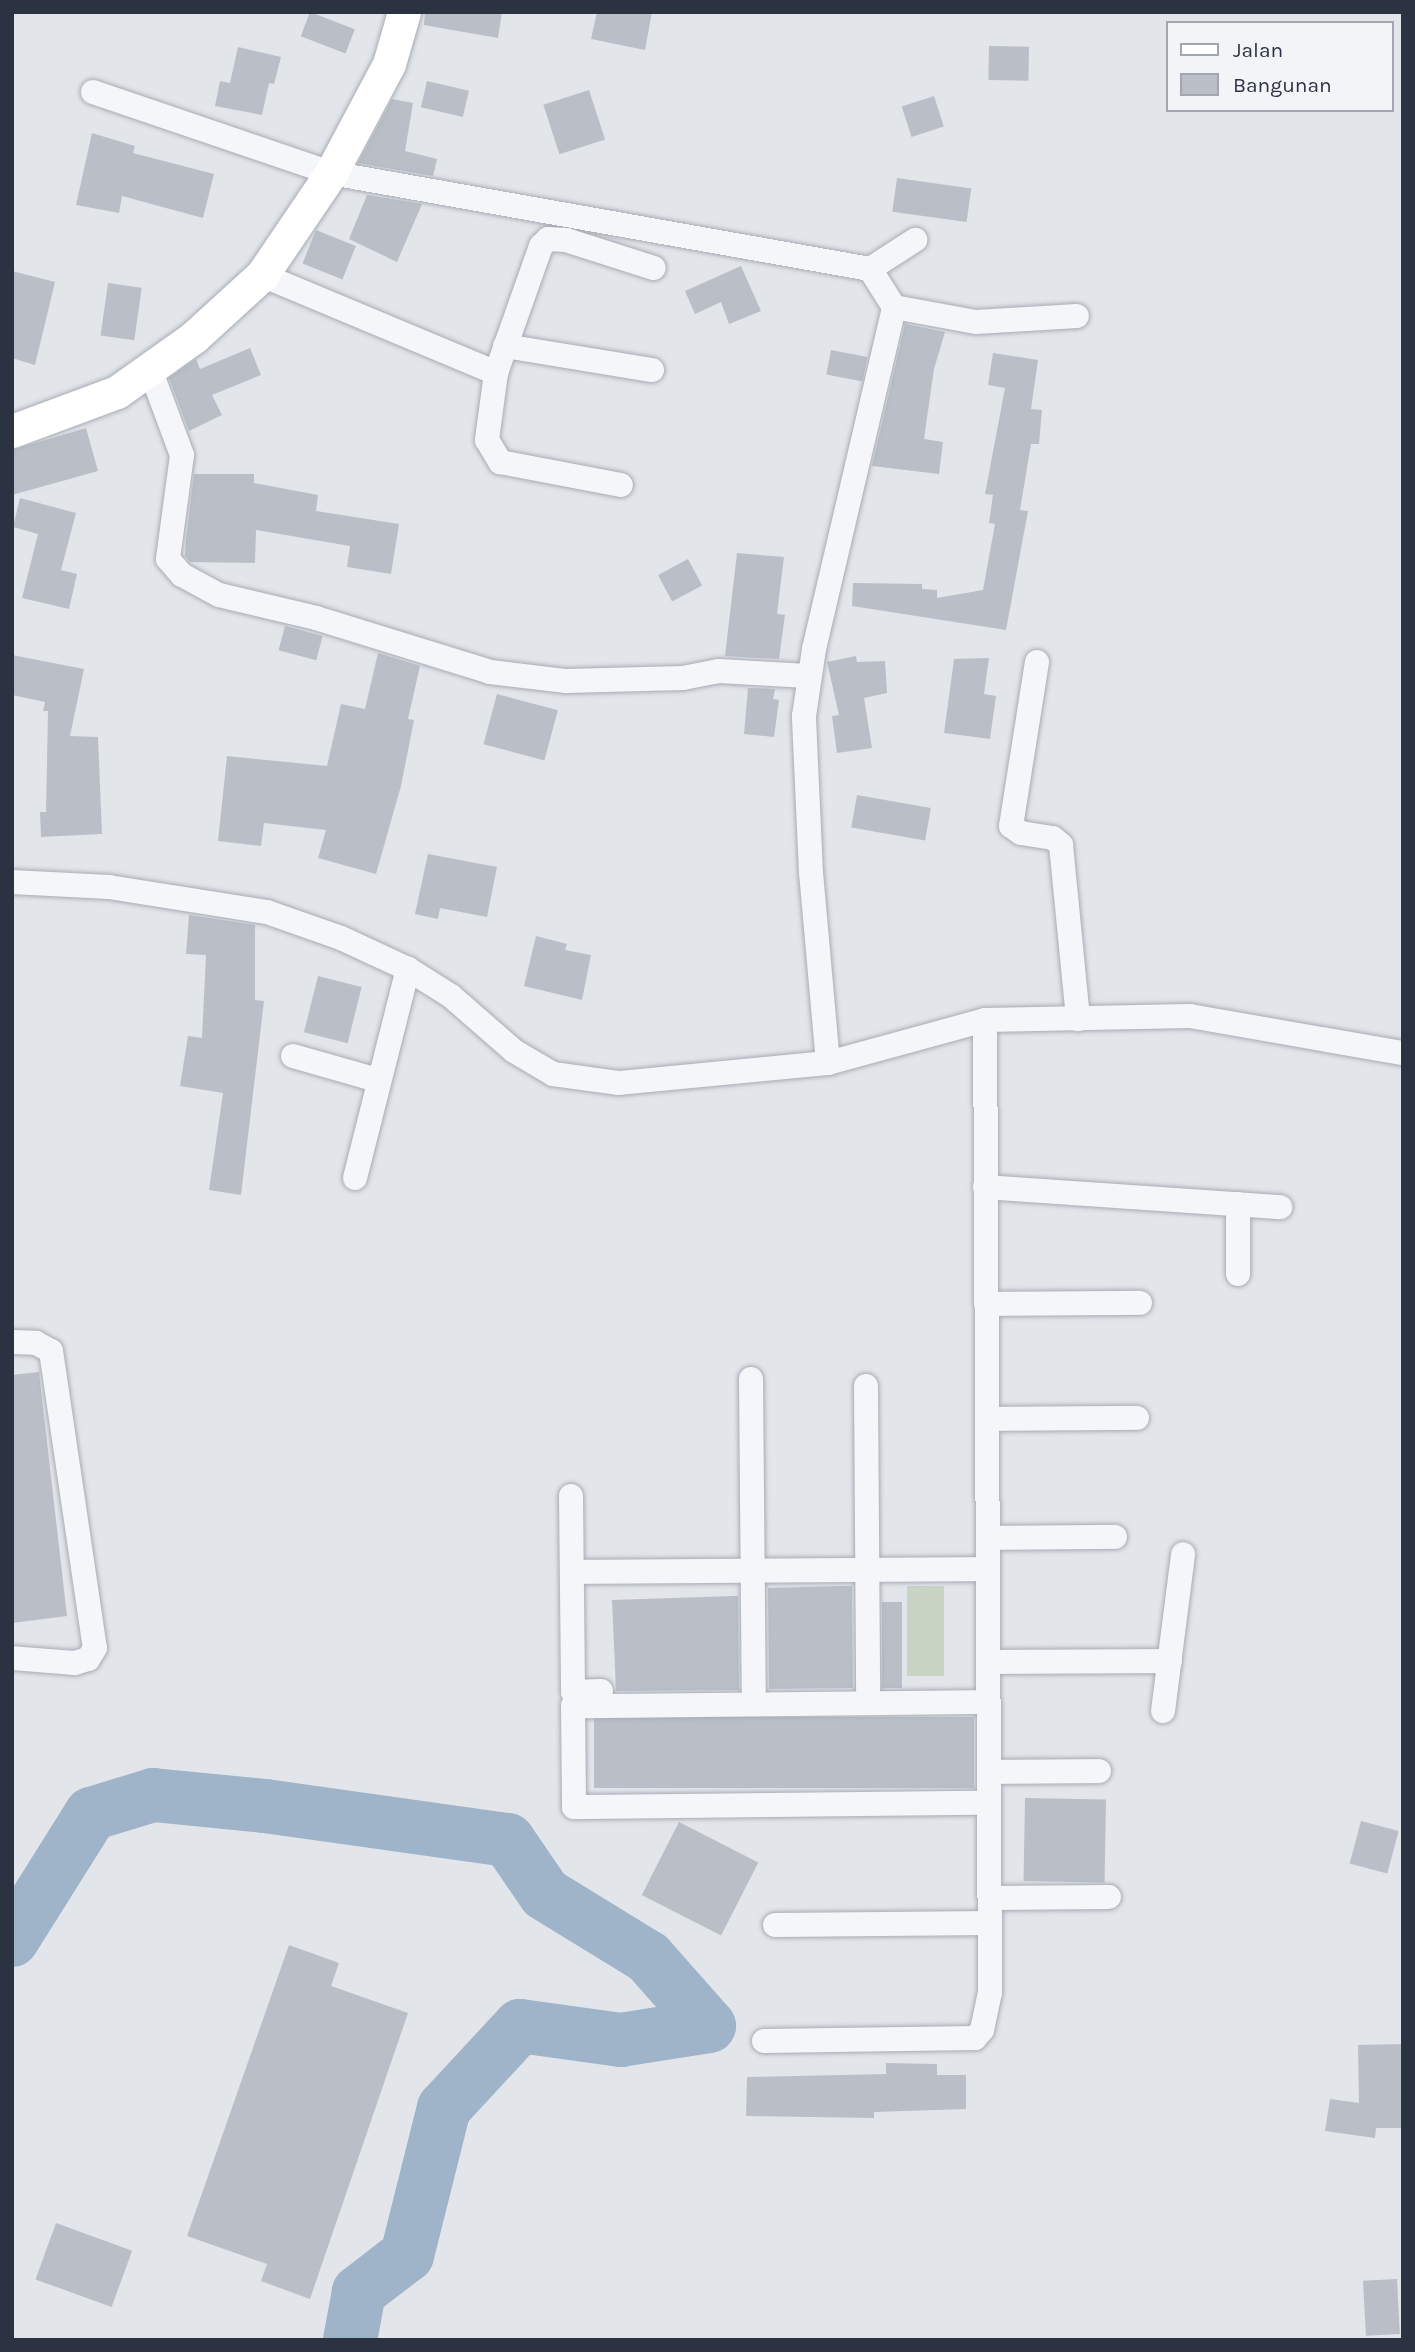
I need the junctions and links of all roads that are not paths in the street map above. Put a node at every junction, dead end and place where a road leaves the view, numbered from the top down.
1 (404, 12) edge
2 (93, 92) dead end
3 (331, 173) junction
4 (915, 240) dead end
5 (654, 268) dead end
6 (870, 270) junction
7 (262, 275) junction
8 (894, 307) junction
9 (1077, 316) dead end
10 (505, 346) junction
11 (150, 369) junction
12 (652, 370) dead end
13 (496, 373) junction
14 (12, 431) edge
15 (621, 485) dead end
16 (1037, 662) dead end
17 (808, 676) junction
18 (12, 882) edge
19 (408, 969) junction
20 (1078, 1018) junction
21 (985, 1020) junction
22 (1403, 1053) edge
23 (293, 1056) dead end
24 (828, 1063) junction
25 (377, 1080) junction
26 (355, 1178) dead end
27 (985, 1187) junction
28 (1238, 1204) junction
29 (1280, 1207) dead end
30 (1238, 1274) dead end
31 (1140, 1303) dead end
32 (986, 1304) junction
33 (12, 1342) edge
34 (751, 1378) dead end
35 (866, 1386) dead end
36 (1137, 1418) dead end
37 (987, 1419) junction
38 (571, 1496) dead end
39 (1115, 1537) dead end
40 (988, 1538) junction
41 (1183, 1554) dead end
42 (988, 1569) junction
43 (867, 1570) junction
44 (753, 1571) junction
45 (572, 1572) junction
46 (12, 1658) edge
47 (1170, 1661) junction
48 (989, 1662) junction
49 (988, 1695) junction
50 (868, 1696) junction
51 (754, 1697) junction
52 (1163, 1711) dead end
53 (1099, 1771) dead end
54 (989, 1772) junction
55 (989, 1803) junction
56 (1109, 1897) dead end
57 (990, 1898) junction
58 (990, 1923) junction
59 (775, 1925) dead end
60 (764, 2041) dead end

1 - 3 street
2 - 3 street
3 - 6 street
3 - 7 street
4 - 6 street
5 - 10 street
6 - 8 street
7 - 11 street
7 - 13 street
8 - 9 street
8 - 17 street
10 - 12 street
10 - 13 street
11 - 14 street
11 - 17 street
13 - 15 street
16 - 20 street
17 - 24 street
18 - 19 street
19 - 24 street
19 - 25 street
20 - 21 street
20 - 22 street
21 - 24 street
21 - 27 street
23 - 25 street
25 - 26 street
27 - 28 street
27 - 32 street
28 - 29 street
28 - 30 street
31 - 32 street
32 - 37 street
33 - 46 street
34 - 44 street
35 - 43 street
36 - 37 street
37 - 40 street
38 - 45 street
39 - 40 street
40 - 42 street
41 - 47 street
42 - 43 street
42 - 48 street
43 - 44 street
43 - 50 street
44 - 45 street
44 - 51 street
45 - 51 street
47 - 48 street
47 - 52 street
48 - 49 street
49 - 50 street
49 - 54 street
50 - 51 street
51 - 55 street
53 - 54 street
54 - 55 street
55 - 57 street
56 - 57 street
57 - 58 street
58 - 59 street
58 - 60 street

